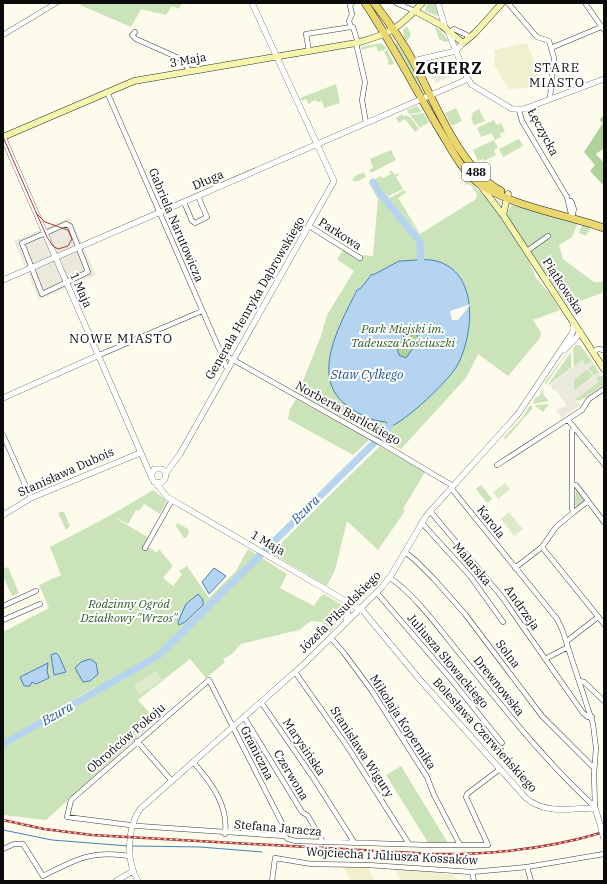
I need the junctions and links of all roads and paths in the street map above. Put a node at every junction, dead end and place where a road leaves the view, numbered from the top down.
1 (56, 3) edge
2 (252, 3) edge
3 (352, 3) edge
4 (365, 3) edge
5 (374, 3) edge
6 (396, 3) edge
7 (422, 3) edge
8 (438, 3) edge
9 (503, 3) edge
10 (585, 3) edge
11 (415, 11) junction
12 (351, 27) junction
13 (603, 28) edge
14 (447, 30) junction
15 (393, 31) junction
16 (134, 32) dead end
17 (3, 35) edge
18 (386, 35) junction
19 (471, 37) junction
20 (463, 42) junction
21 (357, 43) junction
22 (552, 48) junction
23 (309, 51) junction
24 (456, 51) junction
25 (277, 56) junction
26 (413, 61) junction
27 (190, 71) junction
28 (468, 79) junction
29 (604, 79) edge
30 (107, 92) junction
31 (430, 96) junction
32 (550, 98) junction
33 (421, 99) junction
34 (519, 110) junction
35 (366, 123) junction
36 (3, 137) edge
37 (318, 144) junction
38 (479, 183) junction
39 (198, 196) junction
40 (507, 196) junction
41 (184, 202) junction
42 (521, 203) junction
43 (503, 212) junction
44 (160, 213) junction
45 (572, 215) junction
46 (604, 224) edge
47 (309, 226) junction
48 (604, 228) edge
49 (45, 233) junction
50 (548, 236) dead end
51 (78, 248) junction
52 (527, 251) junction
53 (55, 258) junction
54 (360, 258) dead end
55 (31, 268) junction
56 (3, 280) edge
57 (66, 283) junction
58 (202, 311) junction
59 (573, 321) junction
60 (580, 332) junction
61 (572, 338) junction
62 (587, 343) junction
63 (604, 350) edge
64 (593, 352) junction
65 (220, 353) junction
66 (97, 356) junction
67 (232, 360) junction
68 (227, 368) junction
69 (604, 369) edge
70 (604, 389) edge
71 (3, 398) edge
72 (568, 420) junction
73 (574, 429) junction
74 (3, 435) edge
75 (140, 452) junction
76 (604, 464) edge
77 (497, 465) dead end
78 (154, 469) junction
79 (165, 472) junction
80 (151, 476) junction
81 (157, 483) junction
82 (573, 485) junction
83 (452, 487) junction
84 (31, 498) junction
85 (172, 500) junction
86 (588, 502) junction
87 (430, 511) junction
88 (574, 512) junction
89 (3, 515) edge
90 (604, 522) edge
91 (422, 523) junction
92 (542, 547) junction
93 (145, 548) dead end
94 (405, 552) junction
95 (515, 568) junction
96 (390, 578) junction
97 (36, 592) dead end
98 (377, 593) junction
99 (346, 602) junction
100 (40, 604) dead end
101 (3, 606) edge
102 (360, 610) junction
103 (598, 617) junction
104 (3, 620) edge
105 (503, 622) dead end
106 (346, 623) junction
107 (604, 624) edge
108 (331, 638) junction
109 (567, 641) junction
110 (568, 647) junction
111 (545, 659) junction
112 (295, 672) junction
113 (209, 680) joint
114 (580, 681) junction
115 (604, 701) edge
116 (261, 702) junction
117 (244, 717) junction
118 (592, 717) junction
119 (233, 727) junction
120 (137, 741) junction
121 (502, 743) dead end
122 (193, 762) junction
123 (594, 768) junction
124 (500, 769) junction
125 (172, 781) junction
126 (595, 807) junction
127 (67, 817) joint
128 (133, 826) junction
129 (225, 834) junction
130 (285, 836) junction
131 (604, 839) edge
132 (323, 842) junction
133 (354, 842) junction
134 (409, 844) junction
135 (460, 844) junction
136 (3, 849) edge
137 (604, 854) edge
138 (130, 856) junction
139 (527, 867) junction
140 (133, 871) junction
141 (472, 872) junction
142 (116, 881) edge
143 (138, 881) edge
144 (272, 881) edge
145 (474, 881) edge
146 (532, 881) edge

1 - 17 street
2 - 25 street
3 - 12 street
4 - 18 main road, 488
5 - 15 main road, 488
6 - 11 street
7 - 11 main road, 3 Maja
8 - 14 street
9 - 19 main road
9 - 22 street
10 - 13 street
11 - 14 main road
11 - 15 main road, 3 Maja
12 - 21 street
12 - 23 street
13 - 22 street
14 - 19 street
14 - 20 main road
14 - 24 street
15 - 18 main road, 3 Maja
15 - 26 main road, 488
16 - 27 street
18 - 21 main road, 3 Maja
18 - 33 main road, 488
19 - 20 main road
20 - 24 street
21 - 23 main road, 3 Maja
21 - 35 street
22 - 32 street
23 - 25 main road, 3 Maja
24 - 26 street
24 - 28 street
25 - 27 main road, 3 Maja
25 - 37 street
26 - 31 main road, 488
27 - 30 main road, 3 Maja
28 - 31 street, Długa
28 - 34 street, Łęczycka
29 - 32 street
30 - 36 main road, 3 Maja
30 - 44 street, Gabriela Narutowicza
31 - 33 street, Długa
31 - 40 main road, 488
32 - 34 street
33 - 35 street, Długa
33 - 38 main road, 488
34 - 45 street, Łęczycka
35 - 37 street, Długa
36 - 49 street, 1 Maja
37 - 39 street, Długa
37 - 47 street, Generała Henryka Dąbrowskiego
38 - 40 main road, 488
38 - 43 main road, Piątkowska
39 - 41 street, Długa
39 - 41 street
40 - 42 main road, 488
40 - 43 main road
40 - 45 main road, 488
41 - 44 street, Długa
42 - 43 main road
42 - 45 main road, 488
43 - 52 main road, Piątkowska
44 - 51 street, Długa
44 - 58 street, Gabriela Narutowicza
45 - 46 main road, 488
45 - 48 main road, 488
47 - 54 street, Parkowa
47 - 67 street, Generała Henryka Dąbrowskiego
49 - 51 street
49 - 53 street, 1 Maja
49 - 55 street
50 - 52 street
51 - 53 street, Długa
51 - 57 street
52 - 59 main road, Piątkowska
53 - 55 street, Długa
53 - 57 street, 1 Maja
55 - 56 street, Długa
55 - 57 street
57 - 66 street, 1 Maja
58 - 65 street, Gabriela Narutowicza
58 - 66 street
59 - 60 main road, Piątkowska
59 - 61 street
60 - 61 street
60 - 62 main road, Piątkowska
61 - 62 street
61 - 83 street, Józefa Piłsudskiego
62 - 64 main road, Piątkowska
63 - 64 street
64 - 69 main road, Piątkowska
65 - 67 street
65 - 68 street, Gabriela Narutowicza
66 - 71 street
66 - 75 street, 1 Maja
67 - 68 street, Generała Henryka Dąbrowskiego
67 - 83 street, Norberta Barlickiego
68 - 79 street, Generała Henryka Dąbrowskiego
70 - 72 street
72 - 73 street
72 - 77 street
73 - 76 street
73 - 82 street
74 - 84 street
75 - 78 street, 1 Maja
75 - 80 street, 1 Maja
75 - 84 street, Stanisława Dubois
78 - 79 street
78 - 80 street
79 - 81 street
80 - 81 street
81 - 85 street, 1 Maja
82 - 86 street
82 - 88 street
83 - 87 street, Józefa Piłsudskiego
83 - 95 street, Karola
84 - 89 street, Stanisława Dubois
85 - 93 street
85 - 99 street, 1 Maja
86 - 88 street
86 - 90 street
87 - 91 street, Józefa Piłsudskiego
87 - 111 street, Andrzeja
88 - 92 street
91 - 94 street, Józefa Piłsudskiego
91 - 105 street, Malarska
92 - 95 street
92 - 103 street
94 - 96 street, Józefa Piłsudskiego
94 - 123 street, Solna
95 - 109 street, Karola
96 - 98 street, Józefa Piłsudskiego
96 - 126 street, Drewnowska
97 - 101 street
98 - 102 street, Józefa Piłsudskiego
98 - 121 street, Juliusza Słowackiego
99 - 102 street, 1 Maja
99 - 106 street
100 - 104 street
102 - 106 street, Józefa Piłsudskiego
102 - 124 street, Bolesława Czerwieńskiego
103 - 107 street
103 - 109 street
106 - 108 street, Józefa Piłsudskiego
108 - 112 street, Józefa Piłsudskiego
108 - 135 street, Mikołaja Kopernika
109 - 110 street, Karola
110 - 111 street
110 - 114 street, Karola
111 - 118 street, Andrzeja
112 - 116 street, Józefa Piłsudskiego
112 - 134 street, Stanisława Wigury
113 - 119 street, Graniczna
113 - 120 street, Obrońców Pokoju
114 - 115 street
114 - 118 street, Karola
116 - 117 street, Józefa Piłsudskiego
116 - 133 street, Marysińska
117 - 119 street, Józefa Piłsudskiego
117 - 132 street, Czerwona
118 - 123 street, Karola
119 - 122 street, Józefa Piłsudskiego
119 - 130 street, Graniczna
120 - 125 street
120 - 127 street, Obrońców Pokoju
122 - 125 street, Józefa Piłsudskiego
122 - 129 street
123 - 126 street, Karola
124 - 126 street, Bolesława Czerwieńskiego
124 - 135 street, Stefana Jaracza
125 - 128 street, Józefa Piłsudskiego
126 - 131 street, bridge
127 - 128 street, Stefana Jaracza
128 - 129 street, Stefana Jaracza
128 - 138 street, Józefa Piłsudskiego
129 - 130 street, Stefana Jaracza
130 - 132 street, Stefana Jaracza
132 - 133 street, Stefana Jaracza
133 - 134 street, Stefana Jaracza
134 - 135 street, Stefana Jaracza
136 - 138 street
137 - 139 street, Wojciecha i Juliusza Kossaków
138 - 140 street, Józefa Piłsudskiego
139 - 141 street, Wojciecha i Juliusza Kossaków
139 - 146 street
140 - 142 street
140 - 143 street, Józefa Piłsudskiego
141 - 144 street, Wojciecha i Juliusza Kossaków
141 - 145 street

